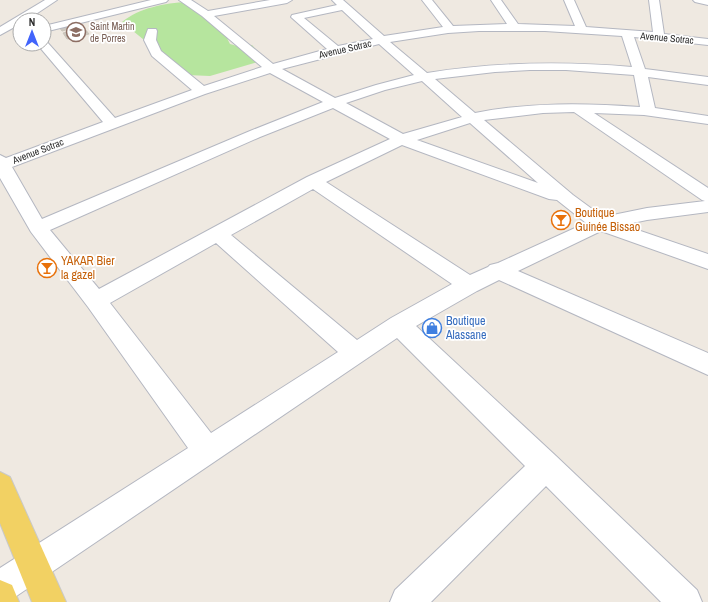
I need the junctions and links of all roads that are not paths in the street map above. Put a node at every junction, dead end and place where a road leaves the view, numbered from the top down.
1 (52, 0) edge
2 (163, 0) edge
3 (184, 0) edge
4 (287, 0) edge
5 (427, 0) edge
6 (496, 0) edge
7 (569, 0) edge
8 (654, 0) edge
9 (698, 0) edge
10 (708, 2) edge
11 (340, 3) edge
12 (206, 14) junction
13 (52, 27) edge
14 (515, 28) junction
15 (450, 30) junction
16 (152, 31) dead end
17 (583, 31) junction
18 (0, 32) edge
19 (627, 34) junction
20 (12, 36) edge
21 (659, 36) junction
22 (0, 40) edge
23 (381, 40) junction
24 (708, 42) edge
25 (336, 51) junction
26 (51, 52) edge
27 (271, 68) junction
28 (640, 71) junction
29 (425, 76) junction
30 (708, 81) edge
31 (202, 90) junction
32 (332, 103) junction
33 (579, 109) junction
34 (648, 110) junction
35 (474, 118) junction
36 (708, 120) edge
37 (112, 124) junction
38 (402, 140) junction
39 (1, 164) edge
40 (313, 181) junction
41 (708, 196) edge
42 (567, 199) junction
43 (708, 206) edge
44 (600, 224) junction
45 (38, 228) junction
46 (218, 234) junction
47 (708, 262) edge
48 (497, 270) junction
49 (469, 285) junction
50 (96, 301) junction
51 (399, 325) junction
52 (356, 354) junction
53 (708, 364) edge
54 (206, 451) junction
55 (546, 466) junction
56 (0, 487) edge
57 (34, 564) junction
58 (0, 587) edge
59 (0, 597) edge
60 (2, 602) edge
61 (49, 602) edge
62 (407, 602) edge
63 (685, 602) edge

1 - 18 street
2 - 13 street
3 - 12 street
4 - 12 street
5 - 15 street
6 - 14 street
7 - 17 street
8 - 21 street
9 - 10 street
11 - 23 street
11 - 25 street
12 - 27 street
14 - 15 street, Avenue Sotrac
14 - 17 street, Avenue Sotrac
15 - 23 street, Avenue Sotrac
16 - 31 street
17 - 19 street, Avenue Sotrac
19 - 21 street, Avenue Sotrac
19 - 28 street
20 - 22 street
21 - 24 street, Avenue Sotrac
23 - 25 street, Avenue Sotrac
23 - 29 street
25 - 27 street, Avenue Sotrac
26 - 37 street
27 - 31 street, Avenue Sotrac
27 - 32 street
28 - 29 street
28 - 30 street
28 - 34 street
29 - 32 street
29 - 35 street
31 - 37 street, Avenue Sotrac
32 - 38 street
32 - 45 street
33 - 34 street
33 - 35 street
33 - 41 street
34 - 36 street
35 - 38 street
35 - 42 street
37 - 39 street, Avenue Sotrac
38 - 40 street
38 - 42 street
39 - 45 street
40 - 46 street
40 - 49 street
42 - 44 street
43 - 44 street
44 - 47 street
44 - 48 street
45 - 50 street
46 - 50 street
46 - 52 street
48 - 49 street
48 - 53 street
49 - 51 street
50 - 54 street
51 - 52 street
51 - 55 street
52 - 54 street
54 - 57 street
55 - 62 street
55 - 63 street
56 - 57 main road
57 - 58 street
57 - 61 main road
59 - 60 main road

